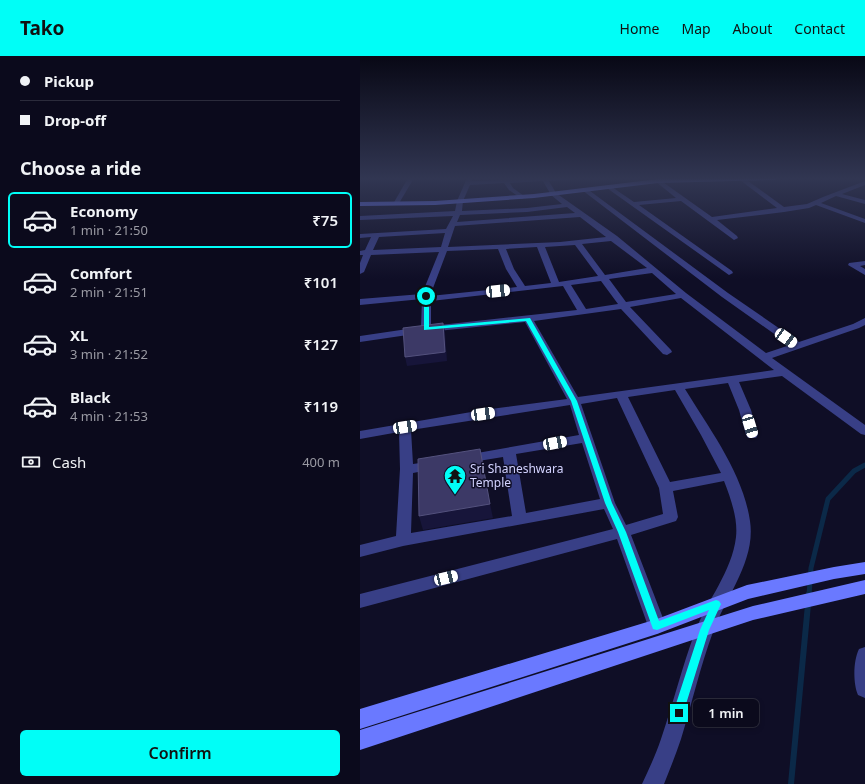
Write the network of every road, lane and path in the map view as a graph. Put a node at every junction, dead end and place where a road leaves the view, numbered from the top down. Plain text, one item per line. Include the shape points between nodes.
1 (482, 212) edge
2 (578, 212) edge
3 (615, 212) edge
4 (645, 212) edge
5 (701, 212) edge
6 (768, 212) edge
7 (841, 212) edge
8 (458, 213) junction
9 (582, 215) junction
10 (360, 218) edge
11 (711, 219) junction
12 (865, 222) edge
13 (451, 228) junction
14 (376, 235) junction
15 (360, 236) edge
16 (614, 238) junction
17 (734, 238) dead end
18 (577, 242) junction
19 (540, 245) junction
20 (501, 246) junction
21 (444, 249) junction
22 (364, 253) edge
23 (865, 263) edge
24 (653, 270) junction
25 (360, 272) edge
26 (729, 273) dead end
27 (865, 273) edge
28 (602, 278) junction
29 (566, 284) junction
30 (556, 285) junction
31 (523, 288) junction
32 (683, 295) junction
33 (426, 298) junction
34 (360, 302) edge
35 (624, 306) junction
36 (584, 312) junction
37 (528, 319) junction
38 (865, 321) edge
39 (426, 329) junction
40 (360, 339) edge
41 (798, 346) junction
42 (667, 352) dead end
43 (765, 357) junction
44 (784, 372) junction
45 (732, 379) junction
46 (678, 386) junction
47 (621, 394) junction
48 (574, 401) junction
49 (405, 427) junction
50 (865, 431) edge
51 (360, 435) edge
52 (752, 435) dead end
53 (586, 438) junction
54 (509, 452) junction
55 (407, 469) junction
56 (728, 476) junction
57 (666, 488) junction
58 (608, 503) junction
59 (520, 520) junction
60 (622, 532) junction
61 (403, 540) junction
62 (360, 551) edge
63 (865, 568) edge
64 (865, 587) edge
65 (360, 601) edge
66 (716, 604) junction
67 (657, 626) junction
68 (704, 630) junction
69 (865, 655) edge
70 (865, 689) edge
71 (360, 719) edge
72 (360, 740) edge
73 (653, 784) edge

1 - 8 street
2 - 9 street
3 - 41 street
4 - 26 street
5 - 11 street
6 - 11 street
7 - 12 street
8 - 10 street
8 - 13 street
9 - 13 street
9 - 16 street
11 - 17 street
13 - 14 street
13 - 21 street
14 - 15 street
14 - 22 street
16 - 18 street
16 - 24 street
18 - 19 street
18 - 28 street
19 - 20 street
19 - 30 street
20 - 21 street
20 - 31 street via 510,269
21 - 22 street
21 - 33 street
22 - 25 street
23 - 27 street via 852,265
24 - 28 street
24 - 32 street
28 - 29 street
28 - 35 street
29 - 30 street
29 - 36 street
30 - 31 street
31 - 33 street
32 - 35 street
32 - 43 street
33 - 34 street
33 - 39 street
35 - 36 street
35 - 42 street
36 - 37 street
37 - 39 street
37 - 48 street
38 - 41 street
39 - 40 street
41 - 43 street
43 - 44 street
44 - 45 street
44 - 50 street
45 - 46 street
45 - 52 street
46 - 47 street
46 - 56 street
47 - 48 street
47 - 57 street
48 - 49 street
48 - 53 street
49 - 51 street
49 - 55 street
53 - 54 street
53 - 58 street
54 - 55 street
54 - 59 street
55 - 61 street
56 - 57 street
56 - 66 street via 740,506 744,537 740,557
57 - 60 street via 671,517
58 - 59 street
58 - 60 street
59 - 61 street
60 - 65 street
60 - 67 street
61 - 62 street
63 - 66 street via 747,592
64 - 68 street via 753,613
66 - 67 street
66 - 68 street
67 - 71 street
68 - 72 street
68 - 73 street via 670,741
69 - 70 street

